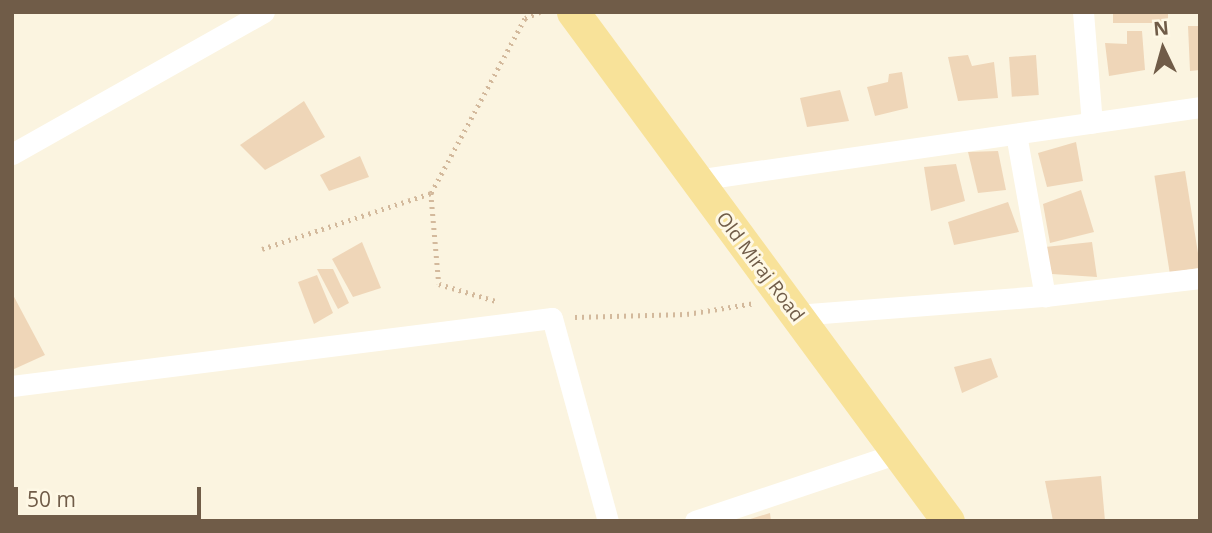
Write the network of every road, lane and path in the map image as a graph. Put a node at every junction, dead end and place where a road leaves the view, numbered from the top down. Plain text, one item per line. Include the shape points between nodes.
1 (264, 12) edge
2 (540, 12) edge
3 (573, 12) edge
4 (1083, 12) edge
5 (1200, 107) edge
6 (1092, 123) junction
7 (1016, 134) junction
8 (12, 154) edge
9 (696, 180) junction
10 (431, 194) junction
11 (262, 249) dead end
12 (1200, 278) edge
13 (1045, 296) junction
14 (502, 303) dead end
15 (789, 307) junction
16 (552, 318) junction
17 (12, 386) edge
18 (898, 453) junction
19 (608, 521) edge
20 (695, 521) edge
21 (948, 521) edge

1 - 8 street
2 - 10 path via 525,18
3 - 9 main road, Old Miraj Road
4 - 6 street
5 - 6 street
6 - 7 street
7 - 9 street
7 - 13 street
9 - 15 main road, Old Miraj Road
10 - 11 path
10 - 14 path via 439,284
12 - 13 street
13 - 15 street
15 - 16 path
15 - 18 main road, Old Miraj Road
16 - 17 street
16 - 19 street
18 - 20 street
18 - 21 main road, Old Miraj Road

